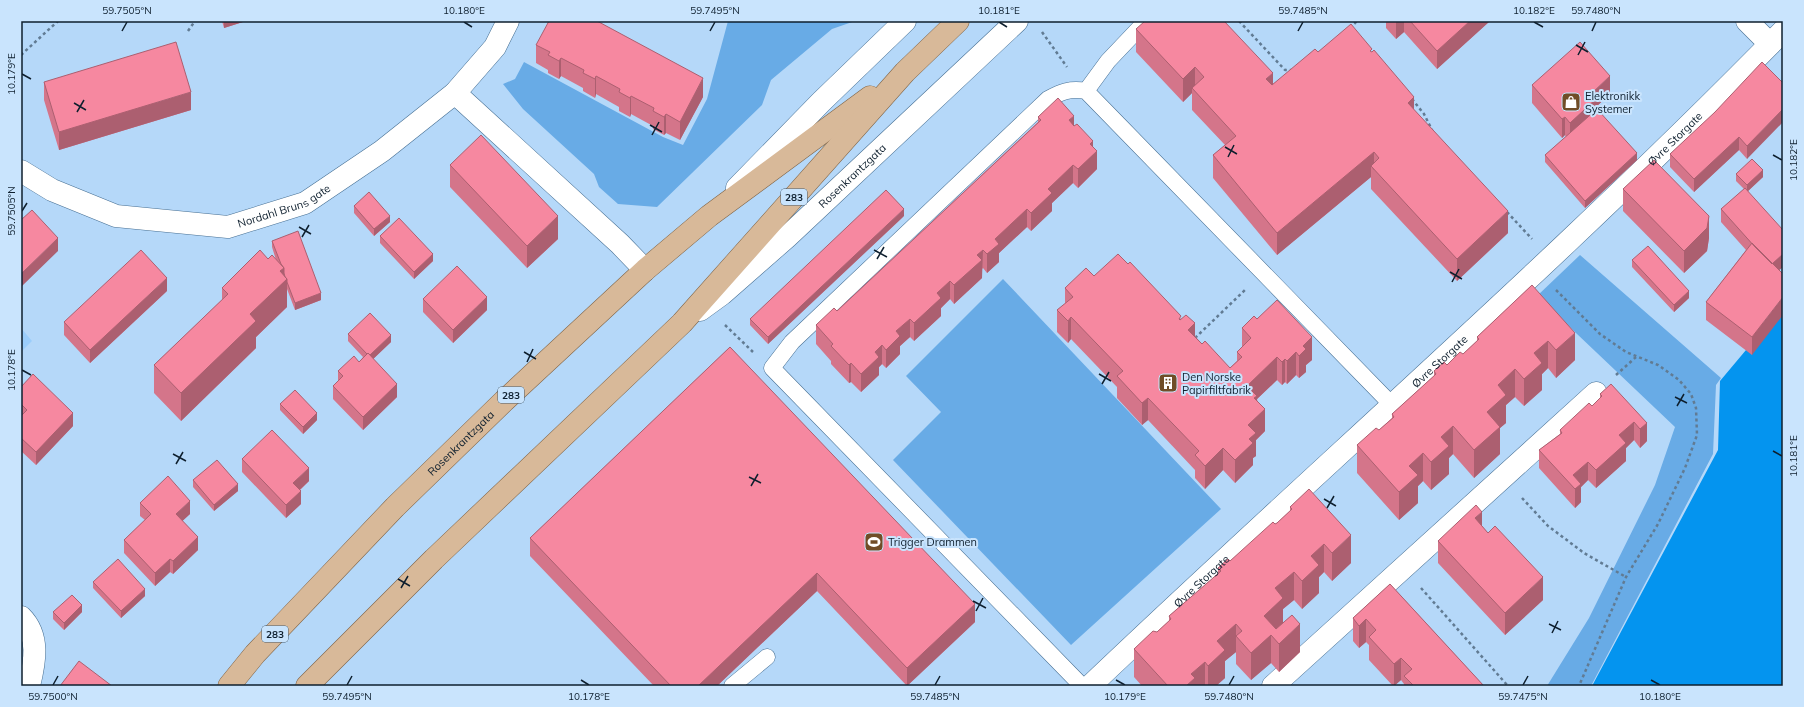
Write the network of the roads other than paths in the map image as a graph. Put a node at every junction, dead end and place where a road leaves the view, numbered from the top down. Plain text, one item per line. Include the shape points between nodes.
1 (508, 21) edge
2 (905, 21) edge
3 (958, 21) edge
4 (1017, 21) edge
5 (1146, 21) edge
6 (1747, 21) edge
7 (1776, 38) edge
8 (905, 72) junction
9 (1086, 91) junction
10 (455, 93) junction
11 (21, 171) edge
12 (709, 216) junction
13 (646, 270) junction
14 (682, 323) junction
15 (1596, 393) dead end
16 (1392, 405) junction
17 (21, 617) edge
18 (767, 657) dead end
19 (29, 686) edge
20 (229, 686) edge
21 (307, 686) edge
22 (732, 686) edge
23 (1082, 686) edge
24 (1090, 686) edge
25 (1273, 686) edge

1 - 10 street, Nordahl Bruns gate via 495,47
2 - 12 street, Rosenkrantzgata
3 - 8 main road, Rosenkrantzgata / 283
4 - 14 street, Rosenkrantzgata via 787,237 722,294
5 - 9 lane via 1108,60
6 - 7 street
7 - 16 street, Øvre Storgate via 1664,151
8 - 12 main road, Rosenkrantzgata / 283
8 - 14 main road, Rosenkrantzgata / 283
9 - 16 lane
9 - 23 lane via 1068,90 1048,99 792,342 772,368
10 - 11 street, Nordahl Bruns gate via 382,151 305,203 228,227 116,216 52,190
10 - 13 street
12 - 13 main road, Rosenkrantzgata / 283
13 - 20 main road, Rosenkrantzgata / 283 via 504,401 396,507 256,654
14 - 21 main road, Rosenkrantzgata / 283 via 434,559
15 - 25 street
16 - 24 street, Øvre Storgate
17 - 19 street via 33,635 35,650
18 - 22 lane

